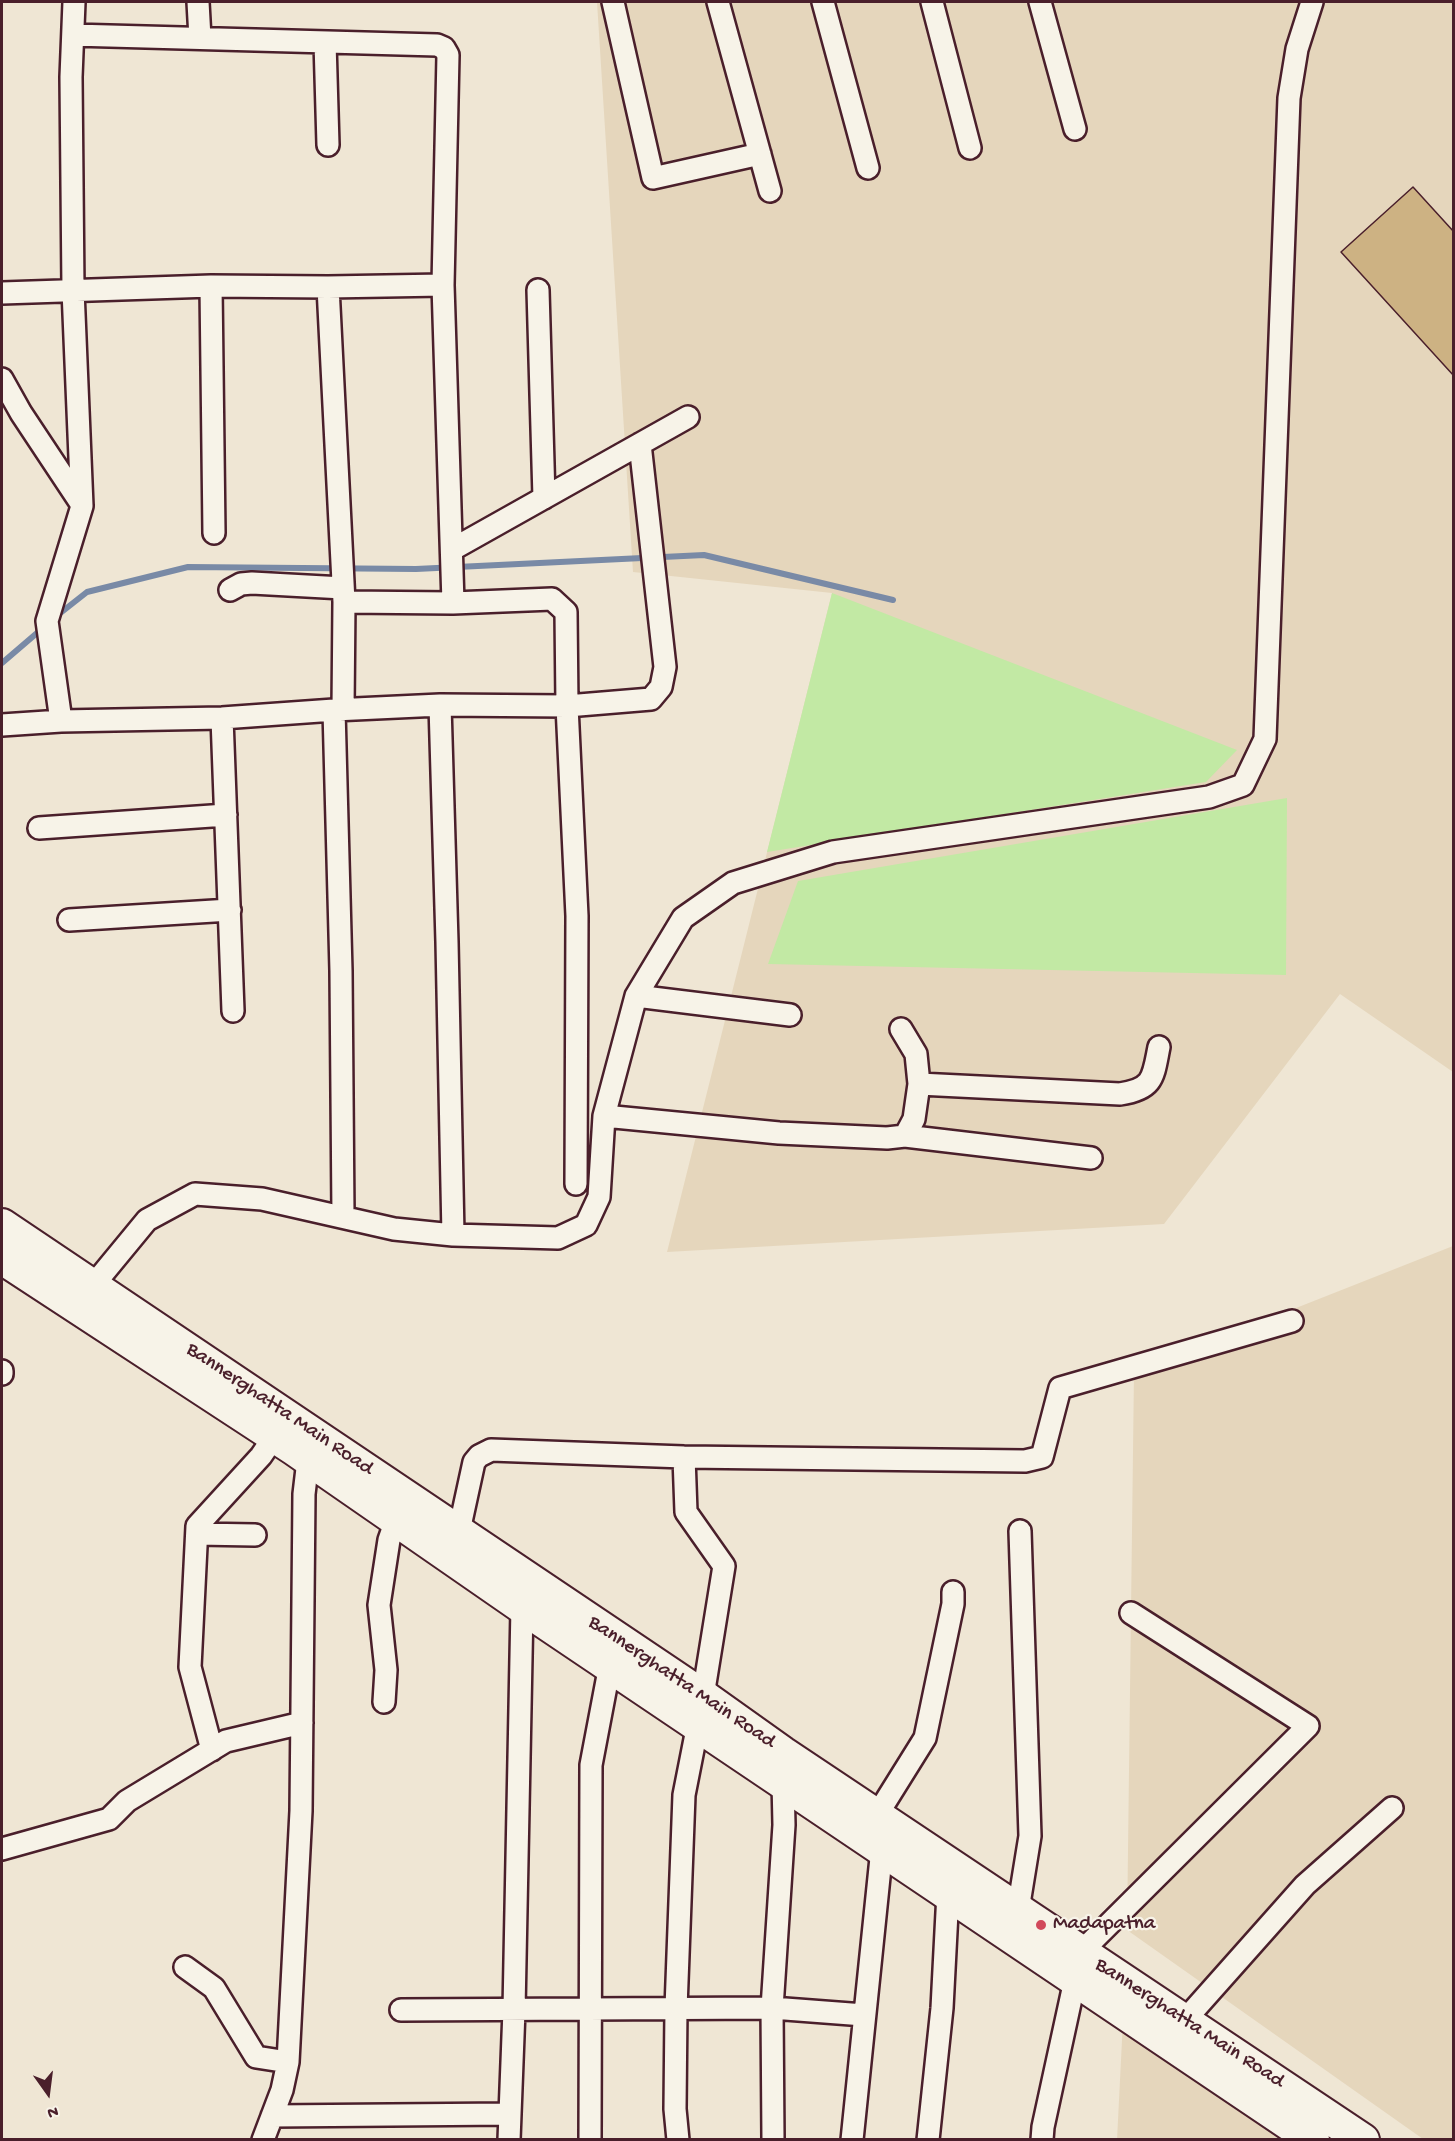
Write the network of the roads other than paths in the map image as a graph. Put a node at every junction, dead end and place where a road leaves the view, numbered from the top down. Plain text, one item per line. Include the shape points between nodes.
1 (74, 2) edge
2 (198, 2) edge
3 (614, 2) edge
4 (718, 2) edge
5 (823, 2) edge
6 (932, 2) edge
7 (1040, 2) edge
8 (1312, 2) edge
9 (73, 35) junction
10 (200, 38) junction
11 (325, 42) junction
12 (1076, 129) dead end
13 (328, 145) dead end
14 (970, 148) dead end
15 (760, 154) junction
16 (868, 168) dead end
17 (770, 191) dead end
18 (443, 285) junction
19 (212, 286) junction
20 (328, 287) junction
21 (73, 290) junction
22 (538, 290) dead end
23 (2, 292) edge
24 (2, 379) edge
25 (688, 417) dead end
26 (640, 444) junction
27 (544, 498) junction
28 (82, 506) junction
29 (214, 533) dead end
30 (453, 549) junction
31 (230, 590) dead end
32 (343, 595) junction
33 (453, 603) junction
34 (440, 705) junction
35 (567, 706) junction
36 (338, 709) junction
37 (222, 718) junction
38 (61, 721) junction
39 (2, 725) edge
40 (226, 815) junction
41 (39, 828) dead end
42 (230, 910) junction
43 (69, 920) dead end
44 (636, 996) junction
45 (233, 1011) dead end
46 (789, 1015) dead end
47 (901, 1029) dead end
48 (1159, 1047) dead end
49 (919, 1084) junction
50 (604, 1116) junction
51 (905, 1136) junction
52 (1091, 1158) dead end
53 (576, 1184) dead end
54 (343, 1216) junction
55 (2, 1225) edge
56 (453, 1235) junction
57 (2, 1258) edge
58 (84, 1296) junction
59 (1292, 1321) dead end
60 (274, 1437) junction
61 (316, 1450) junction
62 (684, 1457) junction
63 (396, 1520) junction
64 (459, 1531) junction
65 (1020, 1531) dead end
66 (197, 1534) junction
67 (255, 1535) dead end
68 (953, 1592) dead end
69 (522, 1607) junction
70 (1131, 1613) dead end
71 (610, 1665) junction
72 (384, 1702) dead end
73 (700, 1710) junction
74 (302, 1724) junction
75 (212, 1750) junction
76 (783, 1781) junction
77 (1392, 1808) dead end
78 (877, 1815) junction
79 (882, 1848) junction
80 (2, 1849) edge
81 (948, 1893) junction
82 (1017, 1910) junction
83 (1078, 1966) junction
84 (185, 1967) dead end
85 (676, 2008) junction
86 (772, 2008) junction
87 (591, 2009) junction
88 (401, 2010) dead end
89 (514, 2010) junction
90 (864, 2015) junction
91 (1185, 2020) junction
92 (288, 2062) junction
93 (509, 2114) junction
94 (272, 2116) junction
95 (263, 2139) edge
96 (508, 2139) edge
97 (590, 2139) edge
98 (678, 2139) edge
99 (773, 2139) edge
100 (852, 2139) edge
101 (928, 2139) edge
102 (1042, 2139) edge
103 (1313, 2139) edge
104 (1362, 2139) edge

1 - 9 street
2 - 10 street
3 - 15 street via 652,178
4 - 15 street
5 - 16 street
6 - 14 street
7 - 12 street
8 - 44 street via 1297,49 1289,98 1265,740 1243,785 1209,797 833,852 733,883 683,918
9 - 10 street
9 - 21 street
10 - 11 street
11 - 13 street
11 - 18 street via 436,45 448,55
15 - 17 street
18 - 20 street
18 - 30 street
19 - 20 street
19 - 21 street
19 - 29 street
20 - 32 street
21 - 23 street
21 - 28 street
22 - 27 street
24 - 28 street
25 - 26 street
26 - 27 street
26 - 35 street via 665,667 661,687 651,699
27 - 30 street
28 - 38 street via 47,621
30 - 33 street
31 - 32 street via 252,583
32 - 33 street
32 - 36 street
33 - 35 street via 552,599 566,612
34 - 35 street
34 - 36 street
34 - 56 street
35 - 53 street via 577,916
36 - 37 street
36 - 54 street
37 - 38 street
37 - 40 street
38 - 39 street
40 - 41 street
40 - 42 street
42 - 43 street
42 - 45 street
44 - 46 street
44 - 50 street
47 - 49 street via 916,1054
48 - 49 street via 1153,1076 1145,1086 1120,1094
49 - 51 street via 914,1119
50 - 51 street via 779,1133
50 - 56 street via 599,1197 586,1225 558,1238
51 - 52 street
54 - 56 street via 394,1229
54 - 58 street via 262,1199 195,1194 147,1221
55 - 58 main road, Bannerghatta Main Road
57 - 58 main road
58 - 60 main road
58 - 61 main road, Bannerghatta Main Road
59 - 62 street via 1060,1388 1042,1457 1025,1461
60 - 61 main road
60 - 66 street via 197,1526
61 - 63 main road
61 - 64 main road, Bannerghatta Main Road
61 - 74 street via 304,1494
62 - 64 street via 491,1450 474,1462
62 - 73 street via 686,1512 724,1566
63 - 69 main road
63 - 72 street via 379,1605 386,1670
64 - 73 main road, Bannerghatta Main Road via 614,1638
65 - 82 street via 1030,1836
66 - 67 street
66 - 75 street via 190,1667
68 - 78 street via 925,1738
69 - 71 main road
69 - 89 street
70 - 83 street via 1308,1726
71 - 73 main road
71 - 87 street via 591,1766
73 - 76 main road
73 - 78 main road, Bannerghatta Main Road via 783,1753
73 - 85 street via 684,1795
74 - 75 street via 226,1741
74 - 92 street
75 - 80 street via 127,1801 109,1819
76 - 79 main road
76 - 86 street via 784,1826
77 - 91 street via 1305,1885
78 - 82 main road, Bannerghatta Main Road
79 - 81 main road
79 - 90 street
81 - 83 main road
81 - 101 street via 942,2008
82 - 83 main road, Bannerghatta Main Road
83 - 91 main road, Bannerghatta Main Road
83 - 102 street
83 - 103 main road
84 - 92 street via 214,1988 256,2057
85 - 86 street
85 - 87 street
85 - 98 street
86 - 90 street
86 - 99 street
87 - 89 street
87 - 97 street
88 - 89 street
89 - 93 street
90 - 100 street
91 - 104 main road, Bannerghatta Main Road
92 - 94 street
93 - 94 street
93 - 96 street
94 - 95 street

